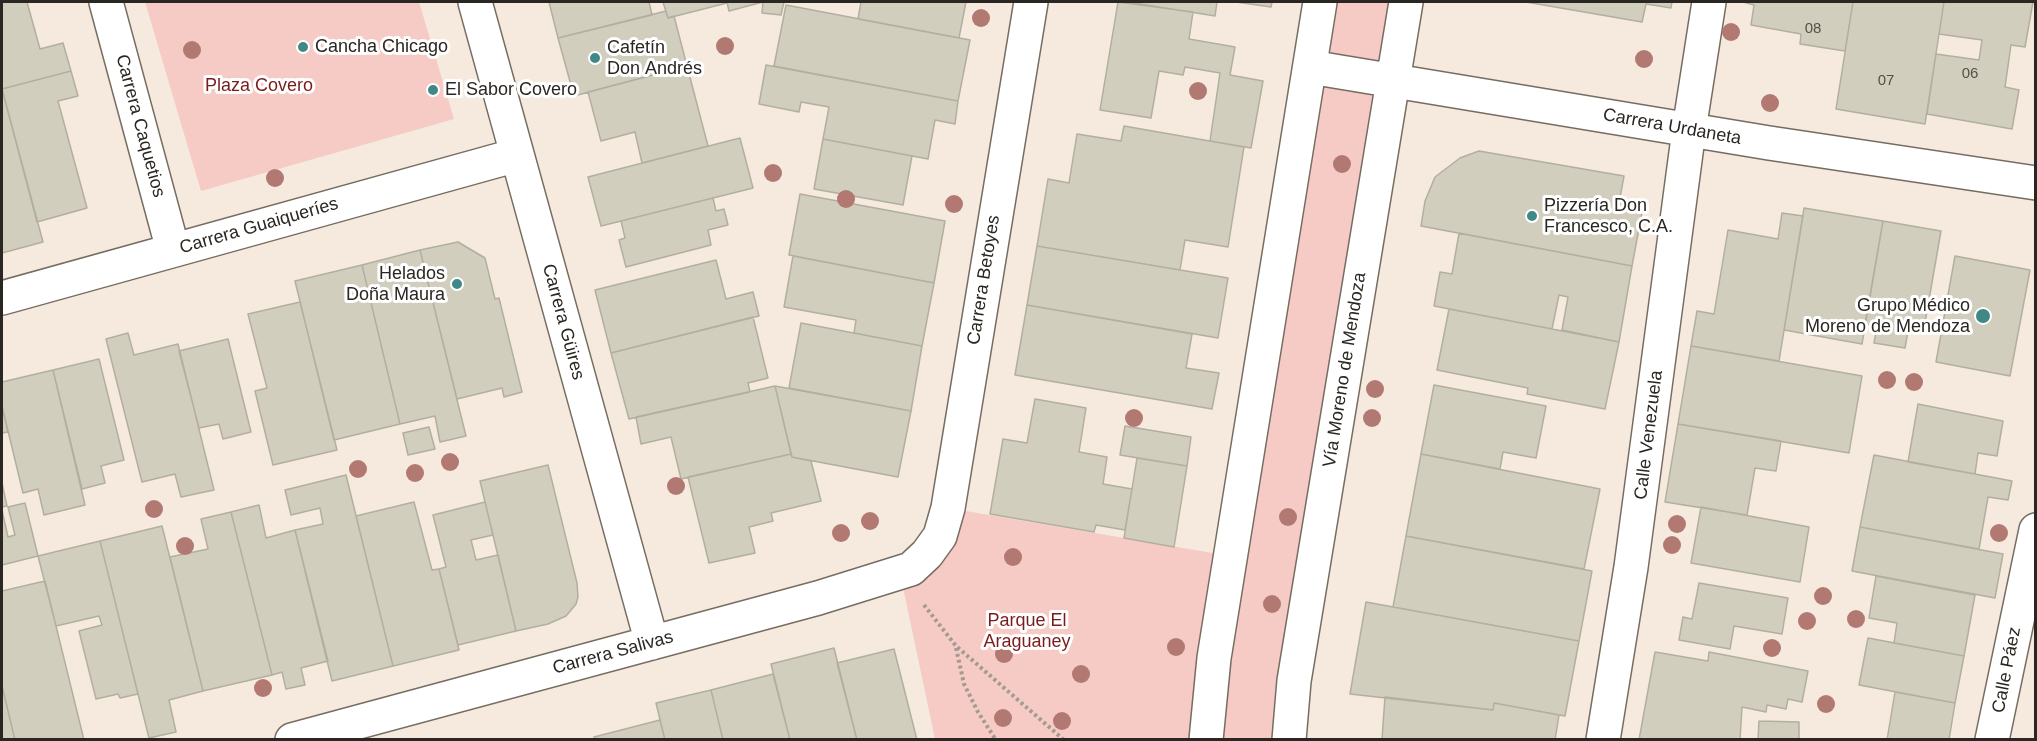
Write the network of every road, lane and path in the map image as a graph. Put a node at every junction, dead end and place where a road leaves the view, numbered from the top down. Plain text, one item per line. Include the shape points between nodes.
1 (106, 2) edge
2 (475, 2) edge
3 (1031, 2) edge
4 (1320, 2) edge
5 (1406, 2) edge
6 (1709, 2) edge
7 (1310, 67) junction
8 (1393, 80) junction
9 (1689, 130) junction
10 (517, 155) junction
11 (2036, 183) edge
12 (173, 250) junction
13 (2, 298) edge
14 (2036, 531) edge
15 (927, 554) joint
16 (900, 573) junction
17 (652, 643) junction
18 (956, 646) junction
19 (292, 740) edge
20 (996, 740) edge
21 (1064, 740) edge
22 (1206, 740) edge
23 (1288, 740) edge
24 (1603, 740) edge
25 (1992, 740) edge

1 - 12 street, Carrera Caquetios
2 - 10 street, Carrera Güires
3 - 15 street, Carrera Betoyes via 948,508 940,536
4 - 7 street
5 - 8 street, Vía Moreno de Mendoza
6 - 9 street, Calle Venezuela
7 - 8 street, Carrera Urdaneta
7 - 22 street via 1214,658
8 - 9 street, Carrera Urdaneta
8 - 23 street, Vía Moreno de Mendoza via 1294,681
9 - 11 street, Carrera Urdaneta
9 - 24 street, Calle Venezuela via 1631,567
10 - 12 street, Carrera Guaiqueríes
10 - 17 street, Carrera Güires
12 - 13 street, Carrera Guaiqueríes
14 - 25 street, Calle Páez
15 - 16 street, Carrera Salivas
16 - 17 street, Carrera Salivas
16 - 18 path
17 - 19 street, Carrera Salivas
18 - 20 path via 964,684
18 - 21 path

